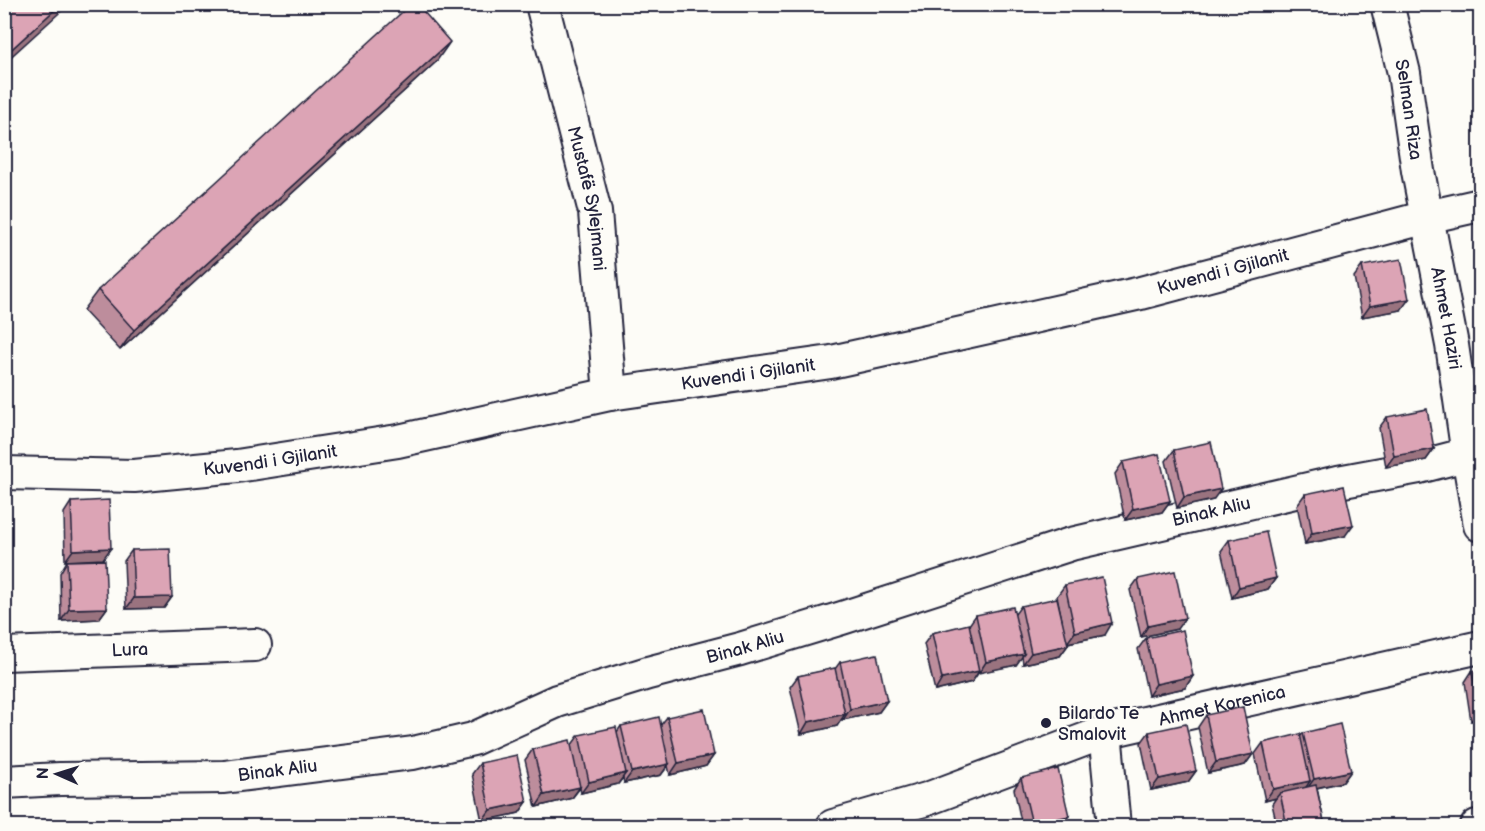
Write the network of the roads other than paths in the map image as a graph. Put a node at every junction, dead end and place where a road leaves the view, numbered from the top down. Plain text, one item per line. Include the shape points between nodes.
1 (542, 4) edge
2 (1387, 4) edge
3 (1480, 205) edge
4 (1426, 217) junction
5 (610, 394) junction
6 (1474, 453) edge
7 (4, 473) edge
8 (1480, 525) edge
9 (255, 645) dead end
10 (1480, 647) edge
11 (4, 654) edge
12 (1105, 732) junction
13 (4, 782) edge
14 (833, 826) edge
15 (1114, 826) edge

1 - 5 street, Mustafë Sylejmani via 595,212
2 - 4 street, Selman Riza via 1404,73
3 - 4 street, Kuvendi i Gjilanit
4 - 5 street, Kuvendi i Gjilanit via 1141,293 926,342 831,362
4 - 6 street, Ahmet Haziri
5 - 7 street, Kuvendi i Gjilanit via 398,441 237,466 134,476
6 - 8 street, Ahmet Haziri
6 - 13 street, Binak Aliu via 1071,544 842,618 557,701 473,739 413,753 224,777
9 - 11 street, Lura
10 - 12 street, Ahmet Korenica
12 - 14 street, Ahmet Korenica via 927,799
12 - 15 street

